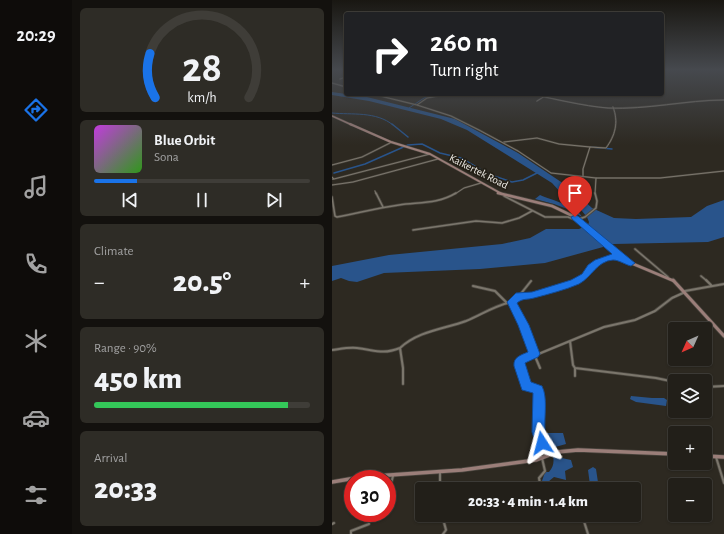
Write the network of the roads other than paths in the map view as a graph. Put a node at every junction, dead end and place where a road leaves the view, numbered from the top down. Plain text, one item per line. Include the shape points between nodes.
1 (380, 96) edge
2 (442, 96) edge
3 (544, 96) joint
4 (724, 100) edge
5 (537, 101) dead end
6 (416, 105) junction
7 (613, 107) junction
8 (332, 116) edge
9 (392, 142) junction
10 (502, 143) junction
11 (590, 148) junction
12 (430, 154) junction
13 (438, 159) junction
14 (332, 165) edge
15 (724, 171) edge
16 (332, 177) edge
17 (583, 177) junction
18 (596, 178) junction
19 (333, 179) edge
20 (481, 183) junction
21 (332, 185) edge
22 (375, 191) dead end
23 (499, 193) junction
24 (332, 198) edge
25 (383, 207) junction
26 (533, 211) junction
27 (335, 215) junction
28 (332, 216) edge
29 (413, 230) dead end
30 (635, 249) dead end
31 (631, 263) junction
32 (701, 276) dead end
33 (668, 277) junction
34 (531, 281) dead end
35 (724, 284) edge
36 (711, 285) junction
37 (473, 286) dead end
38 (684, 292) junction
39 (519, 296) junction
40 (507, 302) junction
41 (512, 302) junction
42 (724, 336) edge
43 (570, 340) junction
44 (400, 348) junction
45 (332, 350) edge
46 (534, 354) junction
47 (540, 368) dead end
48 (575, 368) junction
49 (575, 376) dead end
50 (668, 381) edge
51 (403, 384) dead end
52 (724, 386) edge
53 (712, 387) edge
54 (668, 454) edge
55 (547, 455) junction
56 (542, 457) junction
57 (712, 457) edge
58 (716, 457) junction
59 (724, 457) edge
60 (440, 472) junction
61 (396, 474) edge
62 (344, 480) edge
63 (332, 482) edge
64 (440, 482) edge
65 (540, 482) edge
66 (724, 484) edge
67 (369, 522) edge
68 (444, 522) edge
69 (584, 522) edge
70 (351, 534) edge
71 (443, 534) edge
72 (588, 534) edge

1 - 6 street
2 - 6 street via 420,100
3 - 5 street
3 - 7 street via 594,106
4 - 7 street via 703,100 663,106
6 - 10 street via 454,118
7 - 11 street via 616,125 613,139 606,148
8 - 9 main road, Kaikertek Road
9 - 12 main road, Kaikertek Road
9 - 14 street via 362,157
10 - 11 street via 537,138
10 - 17 street via 551,173
11 - 17 street via 581,170
12 - 13 main road, Kaikertek Road
12 - 19 street
13 - 20 main road, Kaikertek Road
13 - 21 street via 353,182
15 - 18 street via 654,179
16 - 19 street
17 - 18 street
18 - 26 street via 596,208 585,217 574,220 568,217 546,217
20 - 23 main road, Kaikertek Road
20 - 25 street via 428,203
22 - 25 street
23 - 26 street
23 - 31 main road, Kaikertek Road, bridge via 552,206 575,217
24 - 27 street
25 - 27 street via 340,217
26 - 29 street via 502,223 476,221
27 - 28 street
30 - 33 street
31 - 33 main road, Kaikertek Road
31 - 39 street via 615,257 598,262 585,276 574,282 532,295
32 - 36 street
33 - 38 main road, Kaikertek Road
34 - 39 street
35 - 36 street
36 - 38 street
37 - 40 street via 495,291
38 - 42 main road, Kaikertek Road
38 - 43 street via 635,320 604,327
39 - 41 street
40 - 41 street
40 - 44 street via 462,323 422,335
41 - 46 street via 524,325
43 - 46 street
43 - 48 street
44 - 45 street via 380,353 352,348
44 - 51 street
46 - 47 street
46 - 55 street via 519,362 526,387 538,389 539,432
48 - 49 street
48 - 50 street
52 - 53 street
54 - 55 main road via 578,450
55 - 56 main road
56 - 60 main road
56 - 65 street via 545,472 539,478
57 - 58 main road
58 - 59 main road
58 - 66 street
60 - 61 main road
60 - 64 street
62 - 63 main road
67 - 70 street via 351,531
68 - 71 street via 446,530
69 - 72 street

